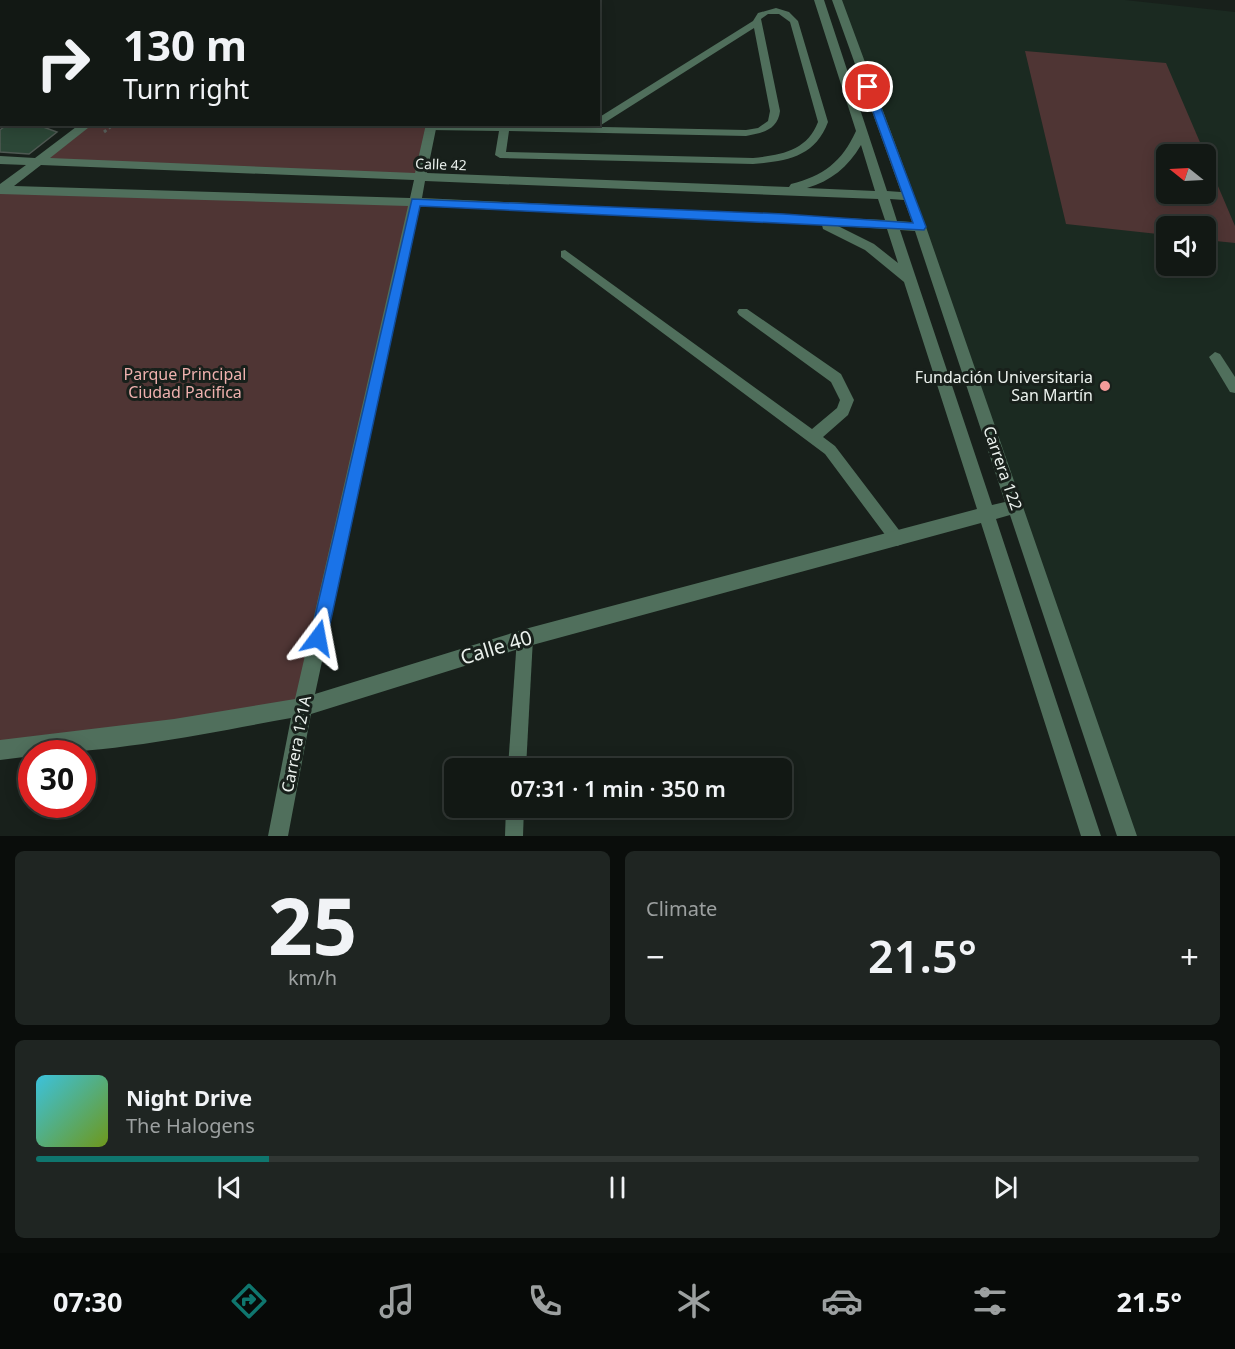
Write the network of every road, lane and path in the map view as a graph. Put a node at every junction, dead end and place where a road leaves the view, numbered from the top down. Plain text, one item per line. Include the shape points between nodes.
1 (819, 0) edge
2 (837, 0) edge
3 (774, 6) edge
4 (757, 22) junction
5 (600, 123) edge
6 (85, 126) edge
7 (432, 126) edge
8 (595, 126) edge
9 (504, 129) junction
10 (587, 131) junction
11 (862, 131) junction
12 (0, 160) edge
13 (39, 162) junction
14 (421, 178) junction
15 (0, 190) edge
16 (772, 191) junction
17 (881, 194) junction
18 (909, 196) junction
19 (416, 202) junction
20 (784, 218) junction
21 (891, 225) junction
22 (920, 227) junction
23 (565, 254) dead end
24 (911, 285) junction
25 (743, 312) dead end
26 (1215, 357) dead end
27 (1235, 388) edge
28 (813, 437) junction
29 (1016, 506) junction
30 (986, 515) junction
31 (897, 539) junction
32 (525, 638) junction
33 (303, 707) junction
34 (0, 750) edge
35 (518, 758) edge
36 (515, 818) edge
37 (278, 836) edge
38 (514, 836) edge
39 (1090, 836) edge
40 (1127, 836) edge

1 - 11 street, Carrera 122
2 - 18 street, Carrera 122
3 - 4 lane via 759,15
3 - 9 lane via 794,21 821,111 820,132 802,150 753,161 500,155
4 - 5 lane
4 - 10 lane via 775,111 769,126 746,133
6 - 13 street
7 - 9 lane
7 - 14 street, Carrera 121A
8 - 10 lane
9 - 10 lane
11 - 16 street via 856,148 826,177
11 - 17 street, Carrera 122
12 - 13 street, Calle 42
13 - 14 street, Calle 42
13 - 15 street
14 - 16 street, Calle 42
14 - 19 street, Carrera 121A
15 - 19 street
16 - 17 street, Calle 42
17 - 18 street, Calle 42
17 - 21 street, Carrera 122
18 - 22 street, Carrera 122
19 - 20 street
19 - 33 street, Carrera 121A
20 - 21 street
20 - 24 street via 822,224 858,238 888,258
21 - 22 street
21 - 24 street, Carrera 122
22 - 29 street, Carrera 122
23 - 28 lane
24 - 30 street, Carrera 122
25 - 28 lane via 836,378 847,400 843,411
26 - 27 lane
28 - 31 lane via 830,450
29 - 30 street, Calle 40
29 - 40 street, Carrera 122
30 - 31 street, Calle 40
30 - 39 street, Carrera 122
31 - 32 street, Calle 40
32 - 33 street, Calle 40
32 - 35 lane
33 - 34 street, Calle 40 via 174,729
33 - 37 street, Carrera 121A
36 - 38 lane

